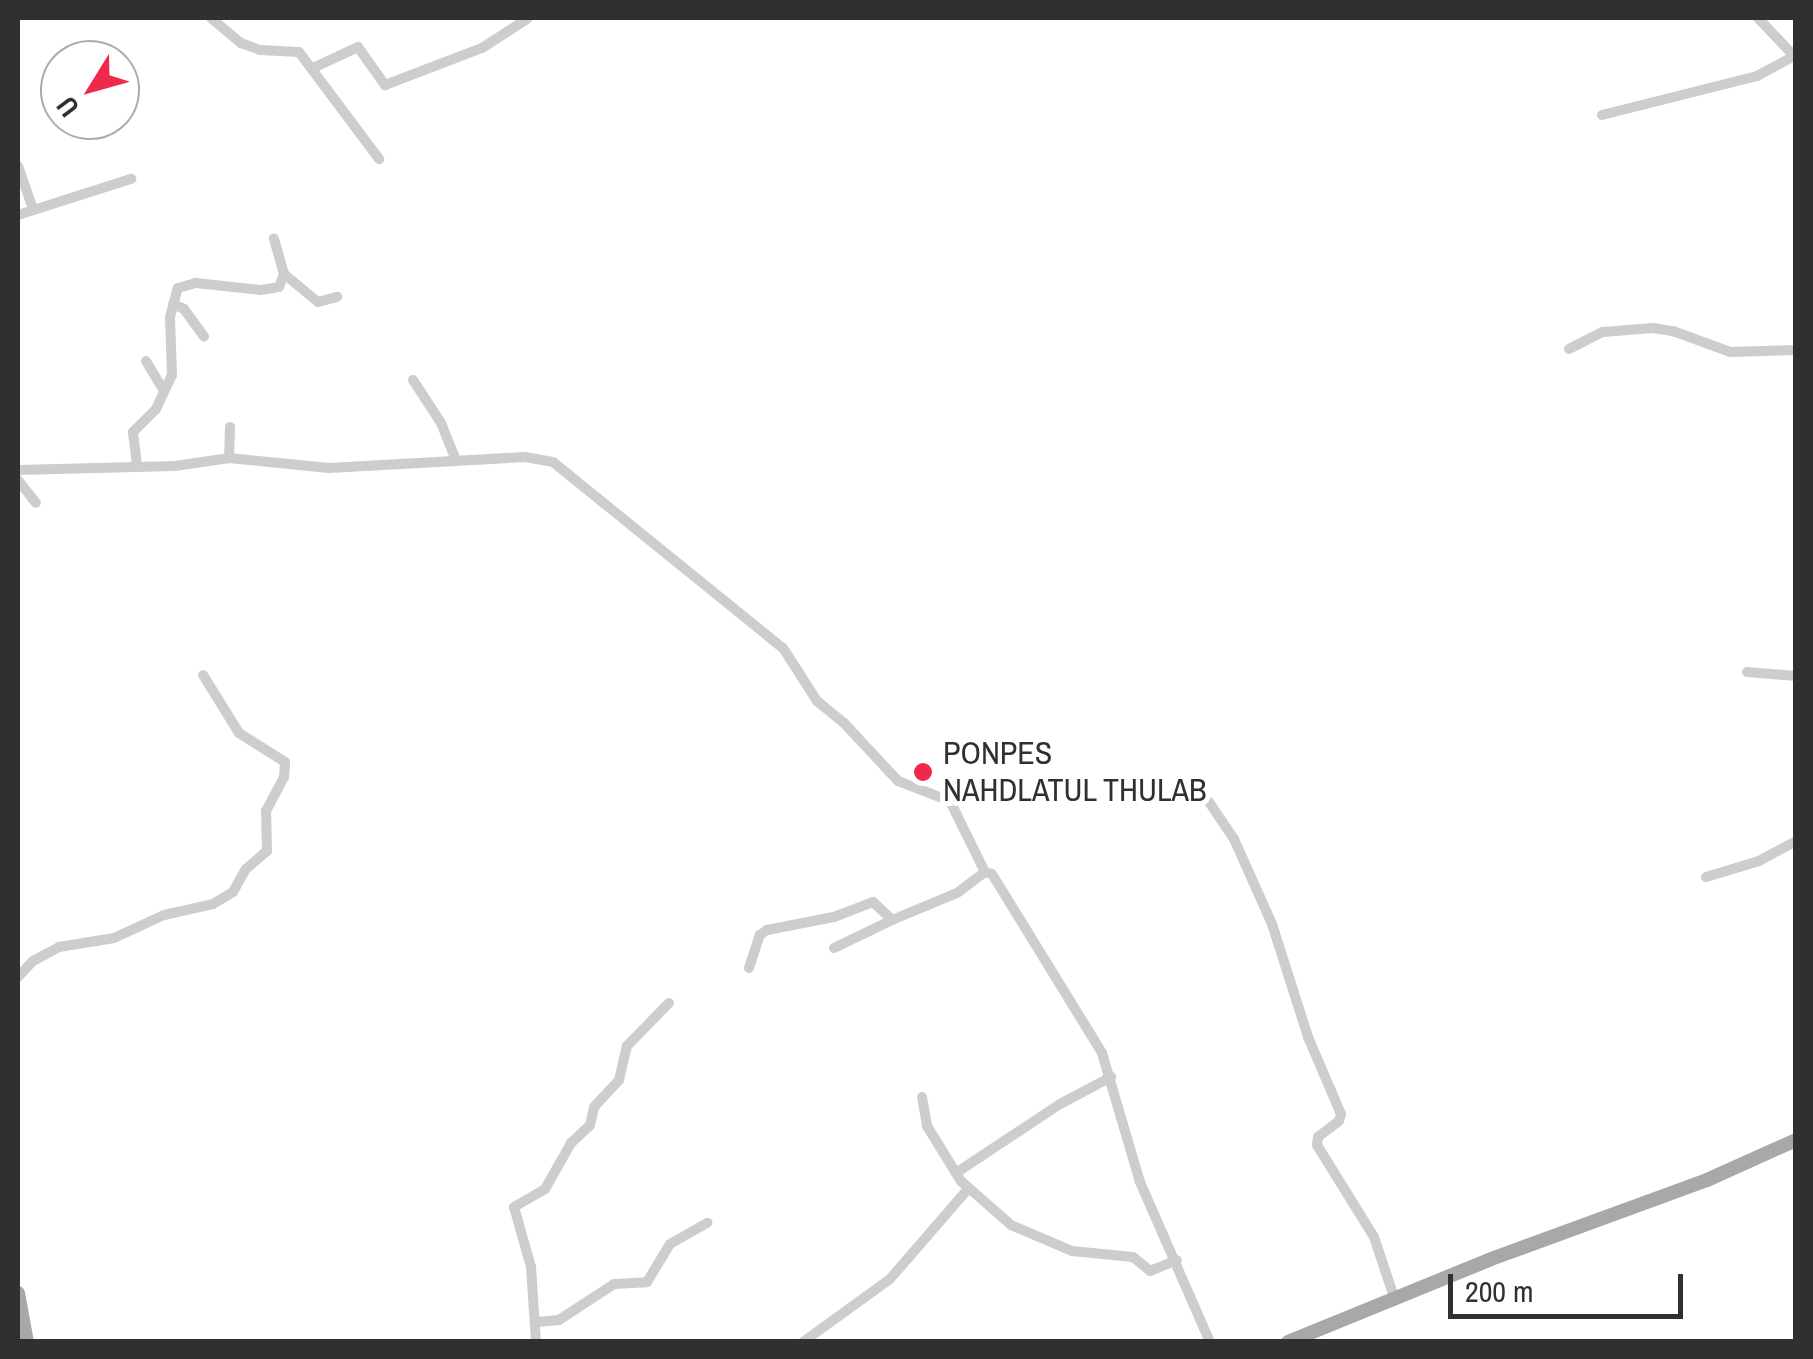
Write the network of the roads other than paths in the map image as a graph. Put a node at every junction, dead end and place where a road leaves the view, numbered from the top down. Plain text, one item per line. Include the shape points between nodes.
1 (211, 18) edge
2 (1758, 18) edge
3 (527, 20) edge
4 (1794, 53) edge
5 (313, 68) junction
6 (1602, 116) dead end
7 (379, 159) dead end
8 (18, 166) edge
9 (131, 179) dead end
10 (34, 209) junction
11 (18, 215) edge
12 (274, 238) dead end
13 (284, 274) junction
14 (338, 298) dead end
15 (173, 304) junction
16 (204, 337) dead end
17 (1569, 349) dead end
18 (1796, 350) edge
19 (146, 361) dead end
20 (412, 380) dead end
21 (164, 391) junction
22 (230, 427) dead end
23 (230, 458) junction
24 (456, 460) junction
25 (137, 465) junction
26 (18, 470) edge
27 (18, 480) edge
28 (36, 503) dead end
29 (1747, 672) dead end
30 (203, 675) dead end
31 (1796, 676) edge
32 (1209, 802) dead end
33 (1796, 841) edge
34 (985, 872) junction
35 (1706, 877) dead end
36 (892, 920) junction
37 (834, 948) dead end
38 (749, 968) dead end
39 (18, 977) edge
40 (668, 1003) dead end
41 (1111, 1077) junction
42 (922, 1097) dead end
43 (1796, 1140) edge
44 (956, 1173) junction
45 (968, 1190) junction
46 (706, 1223) dead end
47 (1177, 1260) junction
48 (18, 1293) edge
49 (1396, 1300) junction
50 (537, 1322) junction
51 (27, 1342) edge
52 (536, 1342) edge
53 (803, 1342) edge
54 (1210, 1342) edge
55 (1288, 1342) edge

1 - 5 street via 241,43 300,52
2 - 4 street
3 - 5 street via 482,48 384,86 358,48
4 - 6 street via 1757,76
5 - 7 street
8 - 10 street
9 - 10 street
10 - 11 street
12 - 13 street
13 - 14 street via 318,302
13 - 15 street via 279,287 262,290 184,283
15 - 16 street
15 - 21 street via 172,368
17 - 18 street via 1603,332 1653,328 1730,352
19 - 21 street
20 - 24 street
21 - 25 street via 133,432
22 - 23 street
23 - 24 street via 329,468
23 - 25 street
24 - 34 street via 536,457 569,472 783,648 817,702 898,781 950,801
25 - 26 street
27 - 28 street
29 - 31 street
30 - 39 street via 239,733 285,762 266,812 266,851 232,892 212,904 164,914 114,938 50,950
32 - 49 street via 1234,839 1272,924 1341,1114 1317,1145 1374,1237
33 - 35 street
34 - 36 street via 958,893
34 - 41 street via 1025,922
36 - 37 street
36 - 38 street via 874,902 768,930
40 - 50 street via 628,1046 619,1080 594,1107 590,1125 571,1142 545,1189 514,1206
41 - 44 street
41 - 47 street via 1140,1182
42 - 44 street via 927,1126
43 - 49 main road
44 - 45 street
45 - 47 street via 1011,1225 1072,1251 1133,1257 1150,1271
45 - 53 street via 890,1279
46 - 50 street via 670,1244 647,1282 614,1284 559,1320
47 - 54 street
48 - 51 main road
49 - 55 main road
50 - 52 street

